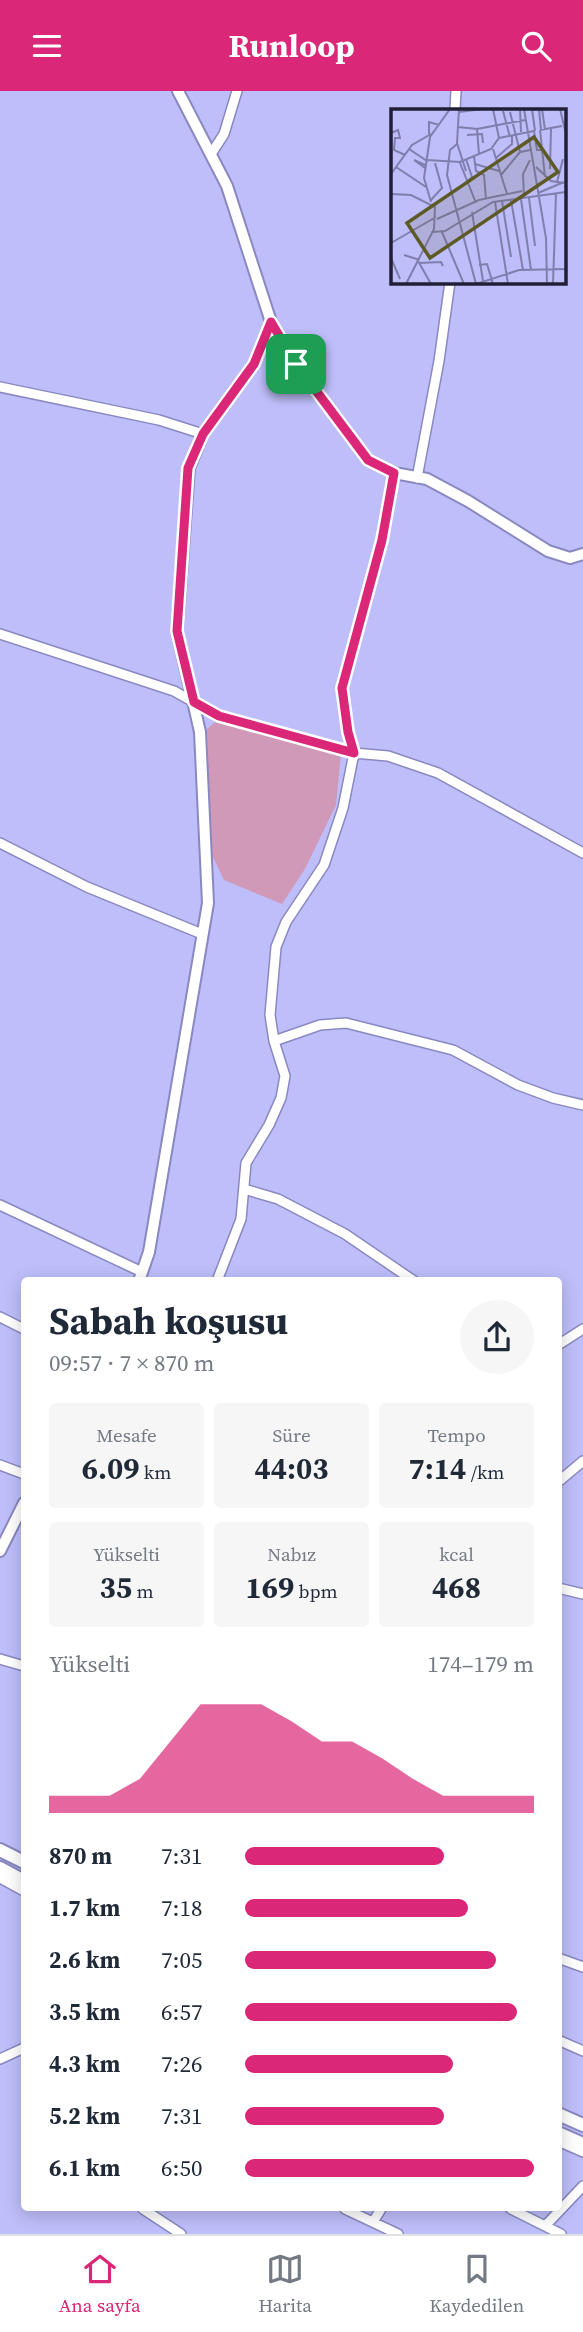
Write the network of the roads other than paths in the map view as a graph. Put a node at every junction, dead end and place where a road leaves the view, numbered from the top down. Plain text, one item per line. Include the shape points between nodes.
1 (178, 91) edge
2 (237, 91) edge
3 (456, 91) edge
4 (455, 109) edge
5 (211, 154) junction
6 (450, 283) edge
7 (271, 322) junction
8 (0, 387) edge
9 (203, 434) junction
10 (394, 473) junction
11 (417, 478) junction
12 (583, 554) edge
13 (0, 633) edge
14 (194, 702) junction
15 (354, 753) junction
16 (0, 843) edge
17 (583, 853) edge
18 (202, 934) junction
19 (274, 1041) junction
20 (583, 1105) edge
21 (244, 1189) junction
22 (0, 1205) edge
23 (141, 1277) edge
24 (219, 1277) edge
25 (408, 1277) edge
26 (0, 1317) edge
27 (21, 1328) edge
28 (583, 1329) edge
29 (562, 1342) edge
30 (583, 1461) edge
31 (0, 1465) edge
32 (21, 1473) edge
33 (562, 1479) edge
34 (21, 1509) edge
35 (0, 1551) edge
36 (562, 1589) edge
37 (583, 1594) edge
38 (0, 1659) edge
39 (21, 1665) edge
40 (0, 1850) edge
41 (21, 1860) edge
42 (0, 1868) edge
43 (0, 1878) edge
44 (21, 1879) edge
45 (21, 1889) edge
46 (562, 1959) edge
47 (583, 1967) edge
48 (562, 2042) edge
49 (21, 2049) edge
50 (583, 2051) edge
51 (0, 2059) edge
52 (562, 2116) edge
53 (583, 2125) edge
54 (562, 2135) edge
55 (562, 2143) edge
56 (583, 2144) edge
57 (583, 2151) edge
58 (583, 2186) edge
59 (562, 2208) edge
60 (147, 2211) edge
61 (349, 2211) edge
62 (380, 2211) edge
63 (515, 2211) edge
64 (559, 2211) edge
65 (373, 2223) junction
66 (545, 2226) junction
67 (181, 2234) edge
68 (398, 2234) edge
69 (561, 2234) edge

1 - 5 street
2 - 5 street via 224,134
3 - 4 street
5 - 7 street via 228,186
6 - 11 street
7 - 9 street via 254,364
7 - 10 street via 296,364 368,460
8 - 9 street via 159,420
9 - 14 street via 188,468 177,631
10 - 11 street
10 - 15 street via 382,540 342,688
11 - 12 street via 468,501 548,551 569,558
13 - 14 street via 174,691
14 - 15 street via 219,716
14 - 18 street via 200,732 208,903
15 - 17 street via 388,756 438,773
15 - 19 street via 343,808 324,865 286,922 276,947 270,1015
16 - 18 street via 87,887
18 - 23 street
19 - 20 street via 320,1025 346,1023 453,1050 518,1085
19 - 21 street via 285,1076 281,1098 246,1163
21 - 24 street via 242,1219
21 - 25 street via 278,1199 345,1234
22 - 23 street
26 - 27 street
28 - 29 street
30 - 33 street
31 - 32 street
34 - 35 street
36 - 37 street
38 - 39 street
40 - 41 main road
42 - 44 main road
43 - 45 street
46 - 47 street
48 - 50 street
49 - 51 street
52 - 53 main road
54 - 56 main road
55 - 57 street
58 - 59 street
60 - 67 street
61 - 65 street
62 - 65 street
63 - 66 street
64 - 66 street
65 - 68 street
66 - 69 street

